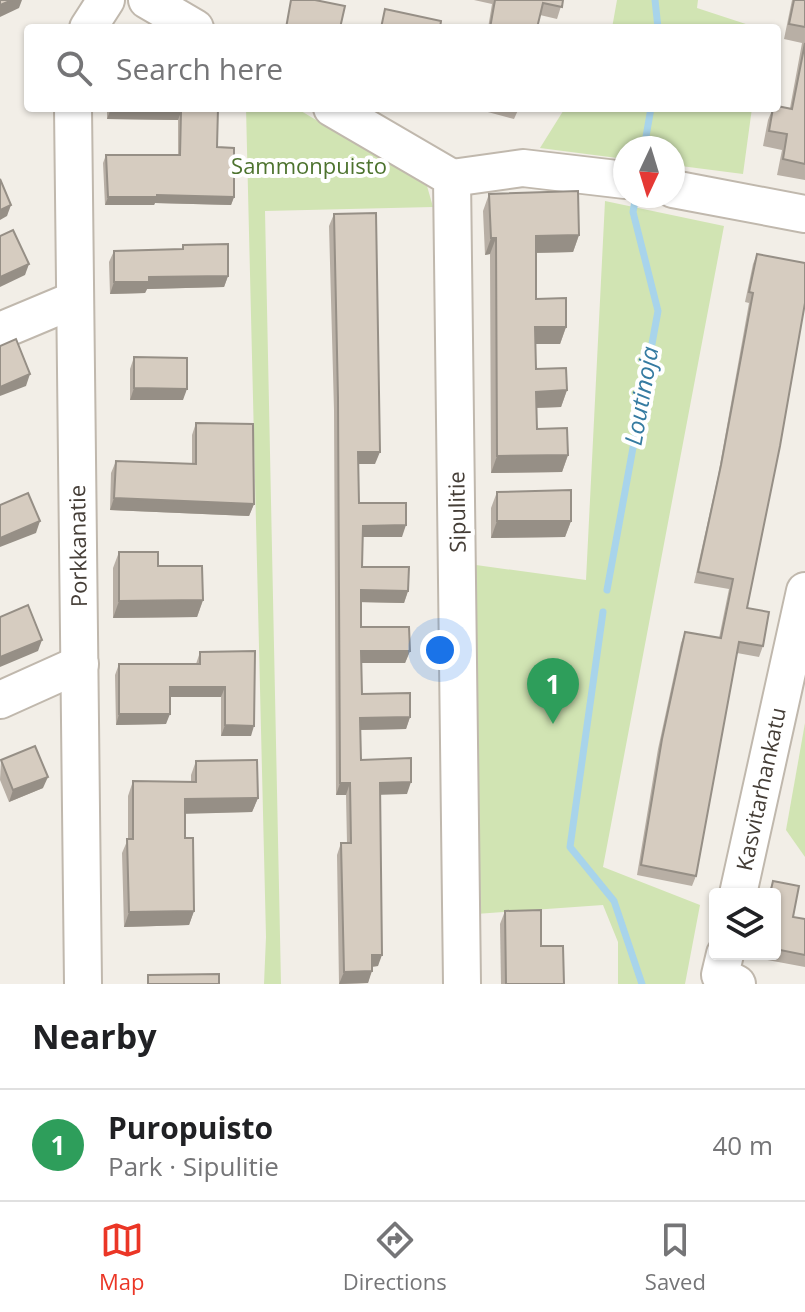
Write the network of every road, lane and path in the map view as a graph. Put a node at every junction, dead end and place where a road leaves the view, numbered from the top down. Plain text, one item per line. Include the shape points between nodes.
1 (106, 0) edge
2 (147, 0) edge
3 (91, 24) edge
4 (188, 24) edge
5 (73, 112) edge
6 (339, 112) edge
7 (452, 178) junction
8 (613, 179) edge
9 (685, 191) edge
10 (805, 214) edge
11 (74, 300) junction
12 (0, 331) edge
13 (805, 591) edge
14 (80, 664) junction
15 (0, 700) edge
16 (739, 888) edge
17 (83, 984) edge
18 (462, 984) edge

1 - 3 street
2 - 4 street
5 - 11 street, Porkkanatie
6 - 7 street
7 - 8 street via 523,168
7 - 18 street, Sipulitie
9 - 10 street
11 - 12 street
11 - 14 street, Porkkanatie
13 - 16 street, Kasvitarhankatu
14 - 15 street
14 - 17 street, Porkkanatie

